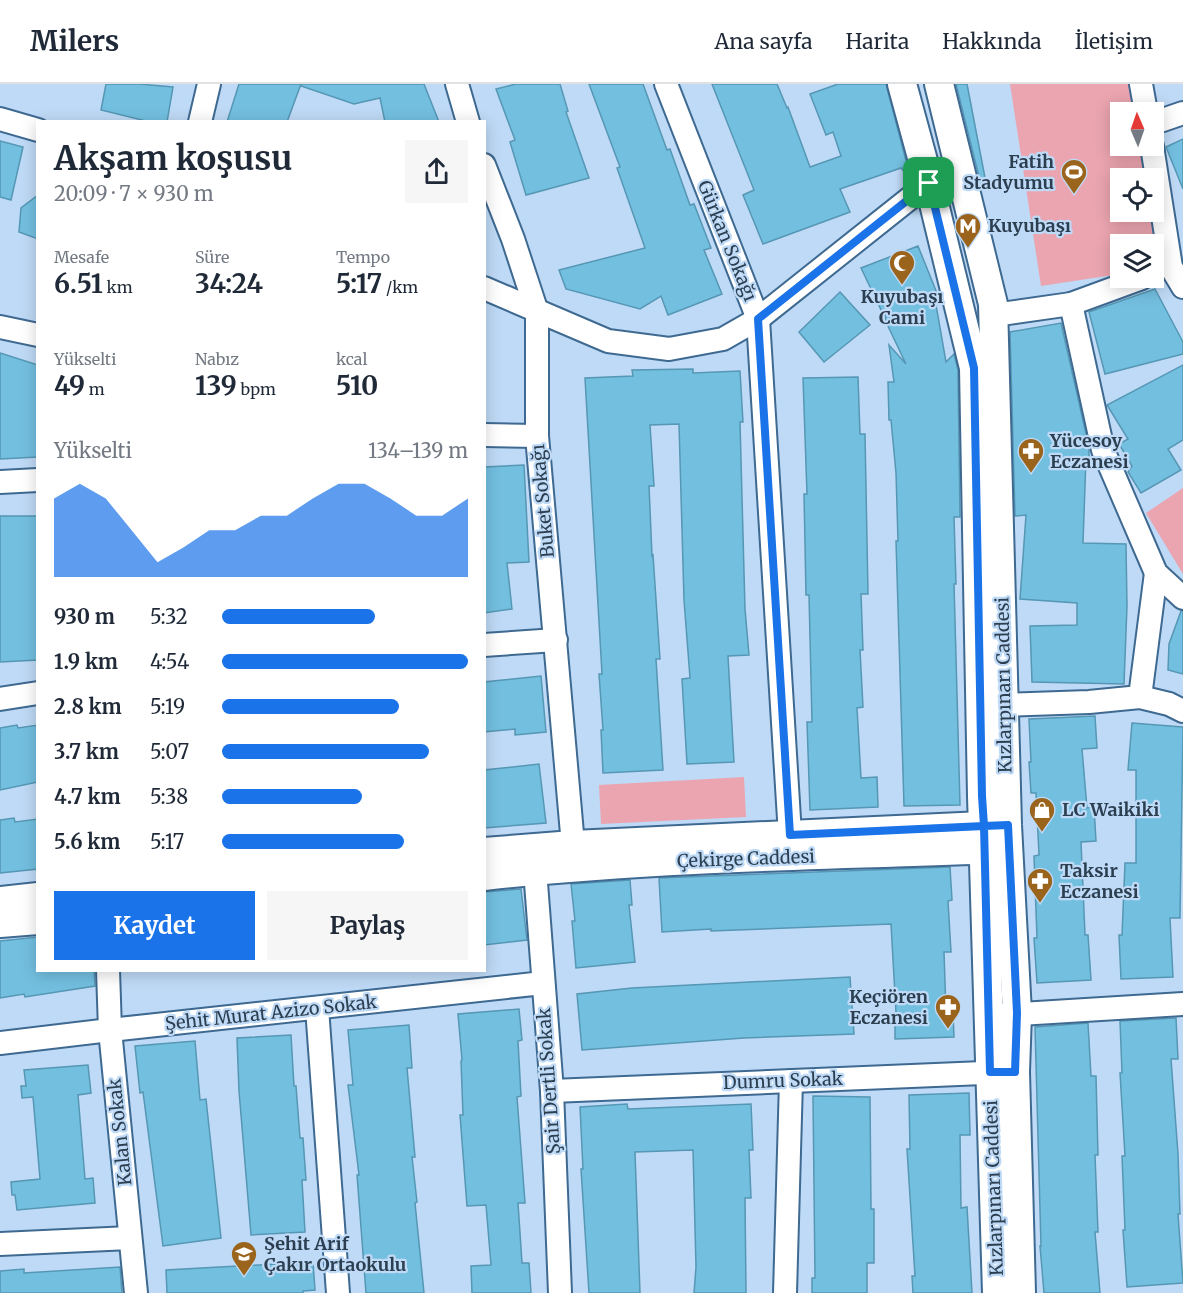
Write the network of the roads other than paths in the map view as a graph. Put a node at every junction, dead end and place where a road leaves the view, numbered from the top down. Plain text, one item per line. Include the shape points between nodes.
1 (209, 84) edge
2 (457, 84) edge
3 (666, 84) edge
4 (902, 84) edge
5 (939, 84) edge
6 (1141, 84) edge
7 (1144, 102) edge
8 (1183, 113) edge
9 (0, 119) edge
10 (200, 120) edge
11 (467, 120) edge
12 (1164, 120) edge
13 (36, 129) edge
14 (1153, 156) edge
15 (486, 170) edge
16 (929, 183) junction
17 (1169, 268) edge
18 (1183, 287) edge
19 (1115, 288) edge
20 (486, 289) edge
21 (1071, 304) junction
22 (537, 312) junction
23 (994, 315) junction
24 (758, 319) junction
25 (0, 327) edge
26 (36, 335) edge
27 (486, 435) edge
28 (537, 436) junction
29 (36, 480) edge
30 (0, 482) edge
31 (1156, 573) junction
32 (1183, 598) edge
33 (556, 640) junction
34 (486, 645) edge
35 (36, 693) edge
36 (1140, 697) junction
37 (0, 699) edge
38 (1005, 705) junction
39 (1183, 711) edge
40 (790, 835) junction
41 (996, 838) junction
42 (573, 845) junction
43 (486, 852) edge
44 (535, 870) junction
45 (486, 876) edge
46 (36, 897) edge
47 (0, 901) edge
48 (36, 920) edge
49 (0, 923) edge
50 (108, 972) edge
51 (543, 983) junction
52 (1183, 1004) edge
53 (317, 1008) junction
54 (1017, 1013) junction
55 (989, 1017) junction
56 (110, 1030) junction
57 (0, 1043) edge
58 (1002, 1072) junction
59 (790, 1081) junction
60 (552, 1091) junction
61 (130, 1238) junction
62 (0, 1244) edge
63 (136, 1293) edge
64 (338, 1293) edge
65 (560, 1293) edge
66 (785, 1293) edge
67 (997, 1293) edge
68 (1021, 1293) edge

1 - 10 street
2 - 11 street
3 - 24 street, Gürkan Sokağı
4 - 16 main road, Kızlarpınarı Caddesi
5 - 23 main road, Kızlarpınarı Caddesi
6 - 7 street
8 - 12 street
9 - 13 street
14 - 17 street
15 - 22 street, Buket Sokağı
16 - 24 street
16 - 41 main road, Kızlarpınarı Caddesi via 974,368
17 - 18 street
19 - 21 street
20 - 22 street
21 - 23 street
21 - 31 street via 1103,450
22 - 24 street via 608,341 669,350 723,339
22 - 28 street, Buket Sokağı
23 - 38 main road, Kızlarpınarı Caddesi
24 - 40 street, Gürkan Sokağı
25 - 26 street
27 - 28 street
28 - 33 street, Buket Sokağı
29 - 30 street
31 - 32 street
31 - 36 street
33 - 34 street
33 - 42 street, Buket Sokağı
35 - 37 street
36 - 38 street
36 - 39 street
38 - 41 main road, Kızlarpınarı Caddesi
40 - 41 main road, Çekirge Caddesi
40 - 42 main road, Çekirge Caddesi
41 - 44 main road, Çekirge Caddesi
41 - 54 main road, Kızlarpınarı Caddesi
41 - 55 main road, Kızlarpınarı Caddesi
42 - 43 main road, Çekirge Caddesi
44 - 45 main road, Çekirge Caddesi
44 - 51 street, Şair Dertli Sokak
46 - 47 main road
48 - 49 main road
50 - 56 street, Kalan Sokak
51 - 53 street, Şehit Murat Azizo Sokak
51 - 60 street, Şair Dertli Sokak
52 - 54 street
53 - 56 street, Şehit Murat Azizo Sokak
53 - 64 street
54 - 55 street
54 - 58 main road, Kızlarpınarı Caddesi
55 - 58 main road, Kızlarpınarı Caddesi
56 - 57 street, Şehit Murat Azizo Sokak
56 - 61 street, Kalan Sokak
58 - 59 street, Dumru Sokak
58 - 67 main road, Kızlarpınarı Caddesi
58 - 68 main road, Kızlarpınarı Caddesi
59 - 60 street, Dumru Sokak
59 - 66 street
60 - 65 street, Şair Dertli Sokak
61 - 62 street
61 - 63 street, Kalan Sokak

